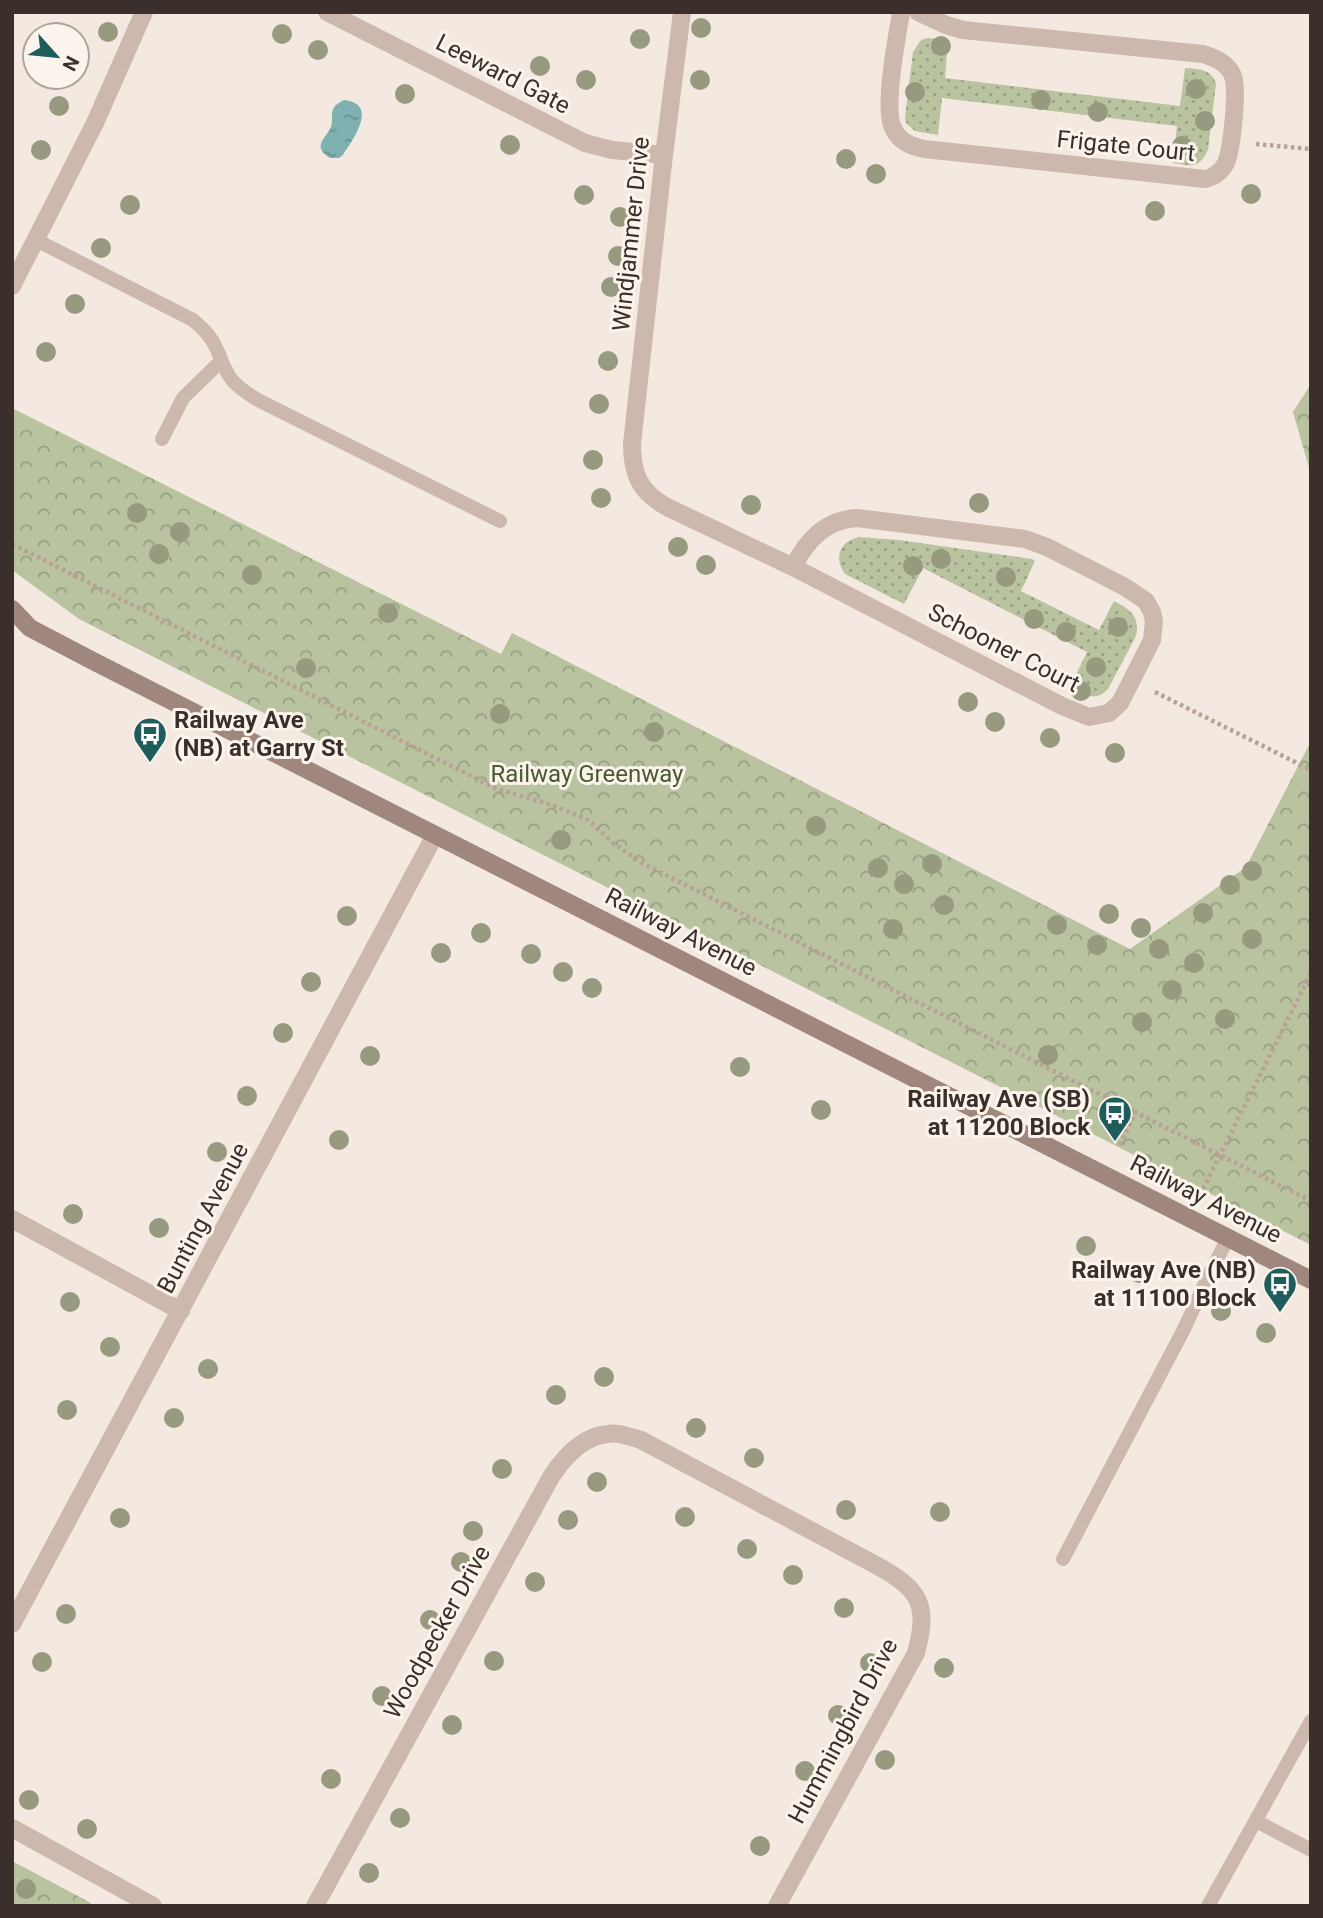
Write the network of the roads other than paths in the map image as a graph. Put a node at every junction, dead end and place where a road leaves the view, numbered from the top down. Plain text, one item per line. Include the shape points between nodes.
1 (144, 12) edge
2 (327, 12) edge
3 (682, 12) edge
4 (901, 12) edge
5 (918, 12) edge
6 (664, 155) junction
7 (36, 240) junction
8 (12, 286) edge
9 (221, 361) junction
10 (162, 439) dead end
11 (632, 463) joint
12 (500, 522) dead end
13 (793, 567) junction
14 (12, 608) edge
15 (21, 629) edge
16 (435, 835) junction
17 (12, 1219) edge
18 (1228, 1238) junction
19 (1311, 1280) edge
20 (181, 1311) junction
21 (641, 1440) joint
22 (1063, 1559) dead end
23 (12, 1624) edge
24 (1311, 1721) edge
25 (1256, 1821) junction
26 (12, 1828) edge
27 (1311, 1850) edge
28 (153, 1906) edge
29 (315, 1906) edge
30 (777, 1906) edge
31 (1208, 1906) edge

1 - 7 street
2 - 6 street, Leeward Gate via 585,143
3 - 6 street, Windjammer Drive
4 - 5 street, Frigate Court via 889,117 900,139 911,146 1205,179 1225,165 1236,88 1232,74 1214,58 963,30
6 - 11 street, Windjammer Drive
7 - 8 street
7 - 9 lane via 193,320 210,337
9 - 10 lane via 183,398
9 - 12 lane via 232,380 258,400
11 - 13 street, Schooner Court via 643,488 657,501
13 - 13 street, Schooner Court via 1089,718 1109,713 1120,703 1152,640 1154,621 1146,601 1035,541 847,519 811,539
14 - 15 street, Railway Avenue
15 - 16 street, Railway Avenue
16 - 18 street, Railway Avenue
16 - 20 street, Bunting Avenue
17 - 20 street
18 - 19 street, Railway Avenue
18 - 22 lane
20 - 23 street, Bunting Avenue
21 - 29 street, Woodpecker Drive via 608,1433 590,1439 555,1470
21 - 30 street, Hummingbird Drive via 893,1574 917,1597 922,1631 916,1653
24 - 25 lane
25 - 27 lane
25 - 31 lane
26 - 28 street

